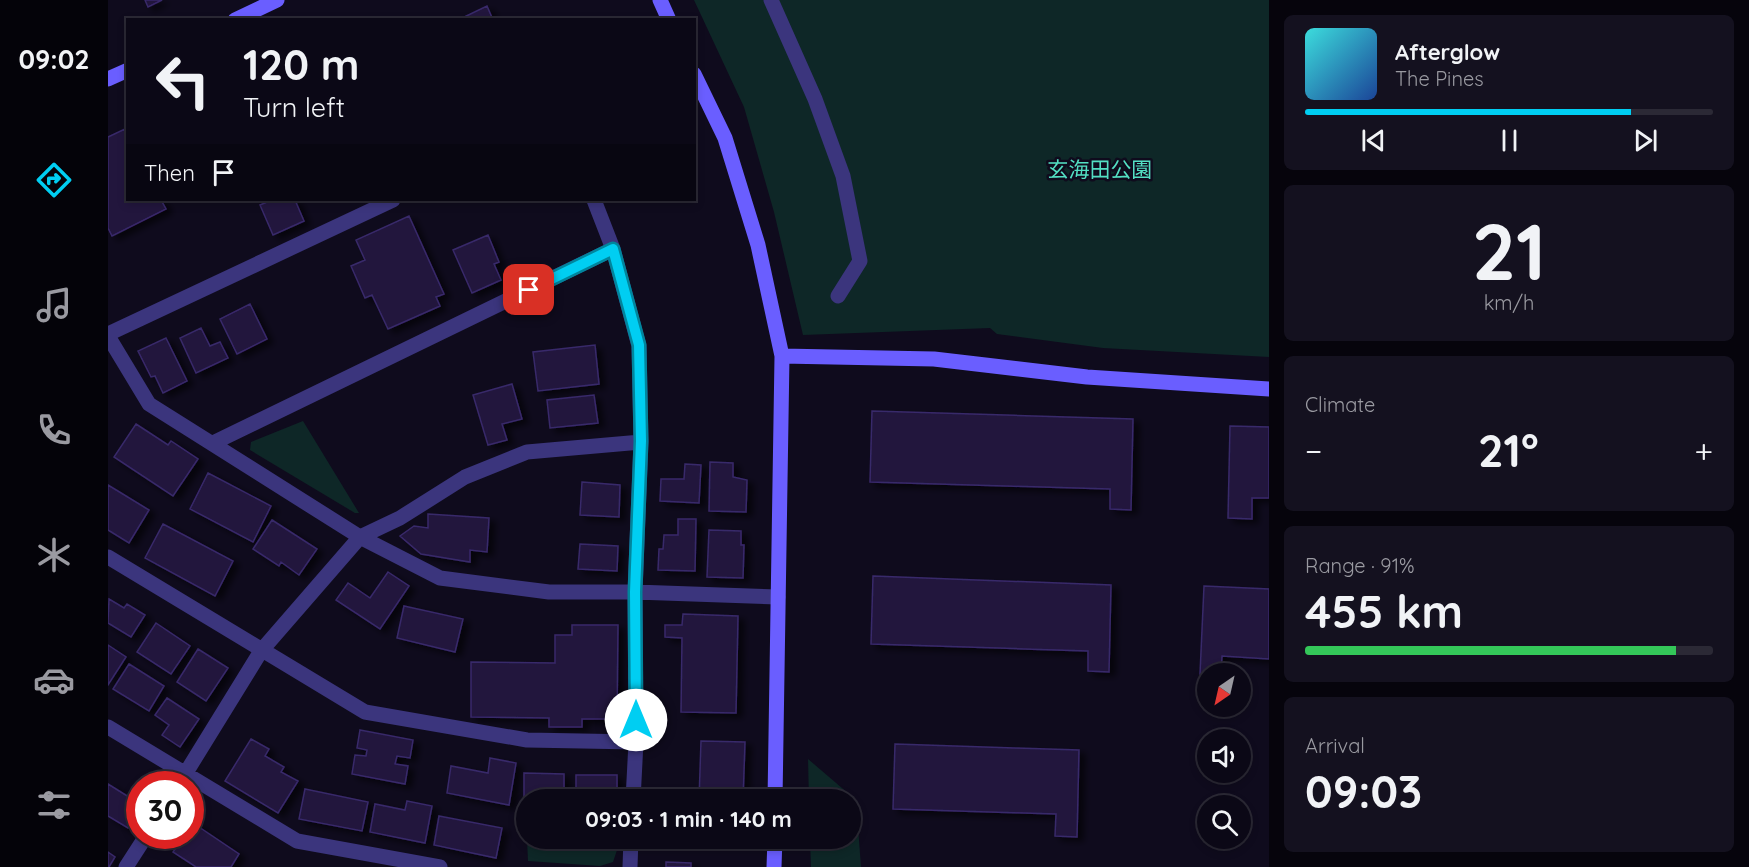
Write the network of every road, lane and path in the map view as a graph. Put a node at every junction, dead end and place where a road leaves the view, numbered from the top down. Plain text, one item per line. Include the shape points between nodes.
1 (276, 0) edge
2 (660, 0) edge
3 (771, 0) edge
4 (239, 18) edge
5 (668, 18) edge
6 (126, 71) edge
7 (696, 78) edge
8 (108, 79) edge
9 (391, 201) edge
10 (594, 201) edge
11 (613, 249) junction
12 (838, 296) dead end
13 (108, 335) edge
14 (782, 356) junction
15 (1269, 389) edge
16 (641, 441) junction
17 (213, 443) junction
18 (360, 537) junction
19 (108, 557) edge
20 (635, 592) junction
21 (778, 597) junction
22 (261, 651) junction
23 (108, 727) edge
24 (636, 742) junction
25 (171, 771) edge
26 (187, 771) edge
27 (634, 789) edge
28 (775, 789) edge
29 (204, 791) edge
30 (138, 849) edge
31 (631, 849) edge
32 (775, 849) edge
33 (126, 867) edge
34 (440, 867) edge
35 (630, 867) edge
36 (774, 867) edge

1 - 4 street
2 - 5 street
3 - 12 street via 815,99 843,176 860,261
6 - 8 street
7 - 14 street via 725,138 758,245
9 - 13 street
10 - 11 street
11 - 16 street via 639,345
11 - 17 street
13 - 17 street via 149,404
14 - 15 street via 934,359 1087,377
14 - 21 street
16 - 18 street via 527,452 465,477 400,518
16 - 20 street
17 - 18 street
18 - 20 street via 440,578 549,592
18 - 22 street
19 - 22 street
20 - 21 street
20 - 24 street
21 - 28 street
22 - 24 street via 365,712 527,740
22 - 26 street
23 - 25 street
24 - 27 street
29 - 34 street via 297,841
30 - 33 street
31 - 35 street
32 - 36 street

